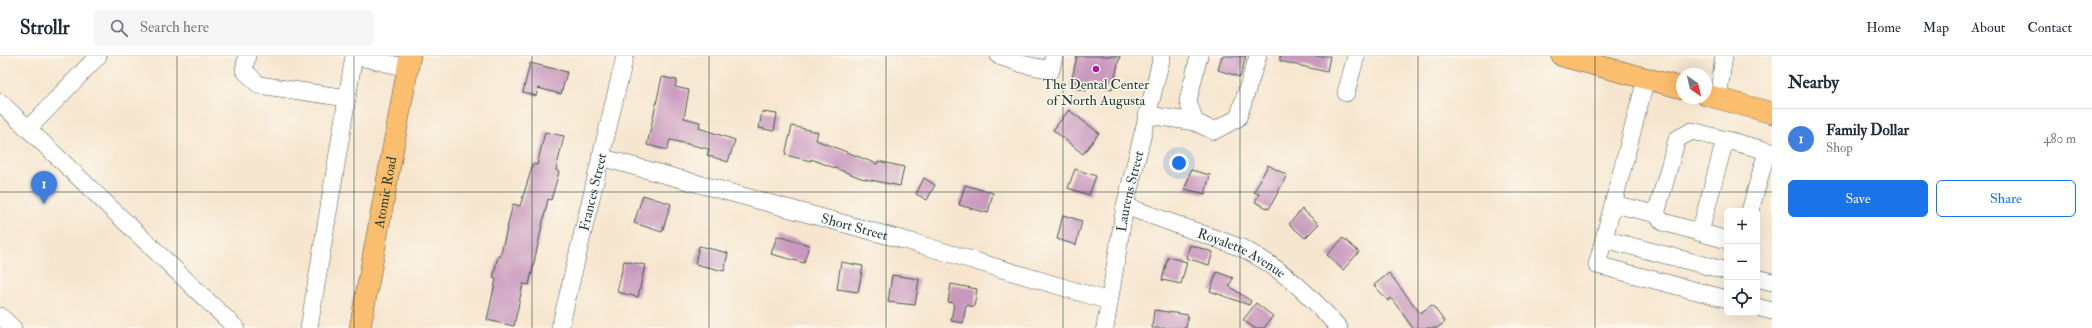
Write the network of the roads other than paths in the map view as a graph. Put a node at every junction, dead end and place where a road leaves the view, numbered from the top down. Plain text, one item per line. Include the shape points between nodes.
1 (98, 56) edge
2 (247, 56) edge
3 (354, 56) edge
4 (625, 56) edge
5 (999, 56) edge
6 (1054, 56) edge
7 (1162, 56) edge
8 (1199, 56) edge
9 (1258, 56) edge
10 (1356, 56) edge
11 (1562, 56) edge
12 (1724, 56) edge
13 (409, 62) edge
14 (1646, 79) junction
15 (1676, 86) edge
16 (1346, 93) dead end
17 (1712, 96) edge
18 (347, 98) junction
19 (0, 102) edge
20 (1772, 113) edge
21 (1148, 115) junction
22 (1195, 122) junction
23 (28, 129) junction
24 (1726, 140) junction
25 (1770, 152) edge
26 (600, 157) junction
27 (1613, 204) junction
28 (1125, 206) junction
29 (1751, 208) edge
30 (1656, 214) junction
31 (1700, 232) junction
32 (1724, 239) edge
33 (1604, 240) junction
34 (1724, 270) edge
35 (1760, 279) edge
36 (1772, 282) edge
37 (1724, 298) edge
38 (1110, 301) junction
39 (1760, 308) edge
40 (1772, 311) edge
41 (0, 316) edge
42 (13, 328) edge
43 (236, 328) edge
44 (309, 328) edge
45 (360, 328) edge
46 (560, 328) edge
47 (1105, 328) edge
48 (1339, 328) edge

1 - 23 street
2 - 18 street via 244,70 259,85
3 - 13 street
3 - 18 street
4 - 26 street, Frances Street
5 - 6 street via 1051,70
7 - 21 street, Laurens Street
8 - 22 street via 1188,101
9 - 22 street via 1238,118 1214,131
10 - 16 street
11 - 14 main road
12 - 17 street
13 - 45 main road, Atomic Road
14 - 15 main road
14 - 27 street
17 - 20 main road
18 - 44 street
19 - 23 street
21 - 22 street
21 - 28 street, Laurens Street
23 - 43 street
24 - 25 street
24 - 30 street via 1692,131 1677,139
24 - 31 street
25 - 29 street
26 - 38 street, Short Street via 915,243
26 - 46 street, Frances Street
27 - 30 street
27 - 33 street
28 - 38 street, Laurens Street
28 - 48 street, Royalette Avenue via 1242,248 1259,257 1297,284
30 - 31 street via 1663,222
31 - 32 street
33 - 34 street
33 - 37 street via 1597,265
35 - 36 street
38 - 47 street, Laurens Street
39 - 40 street
41 - 42 street

